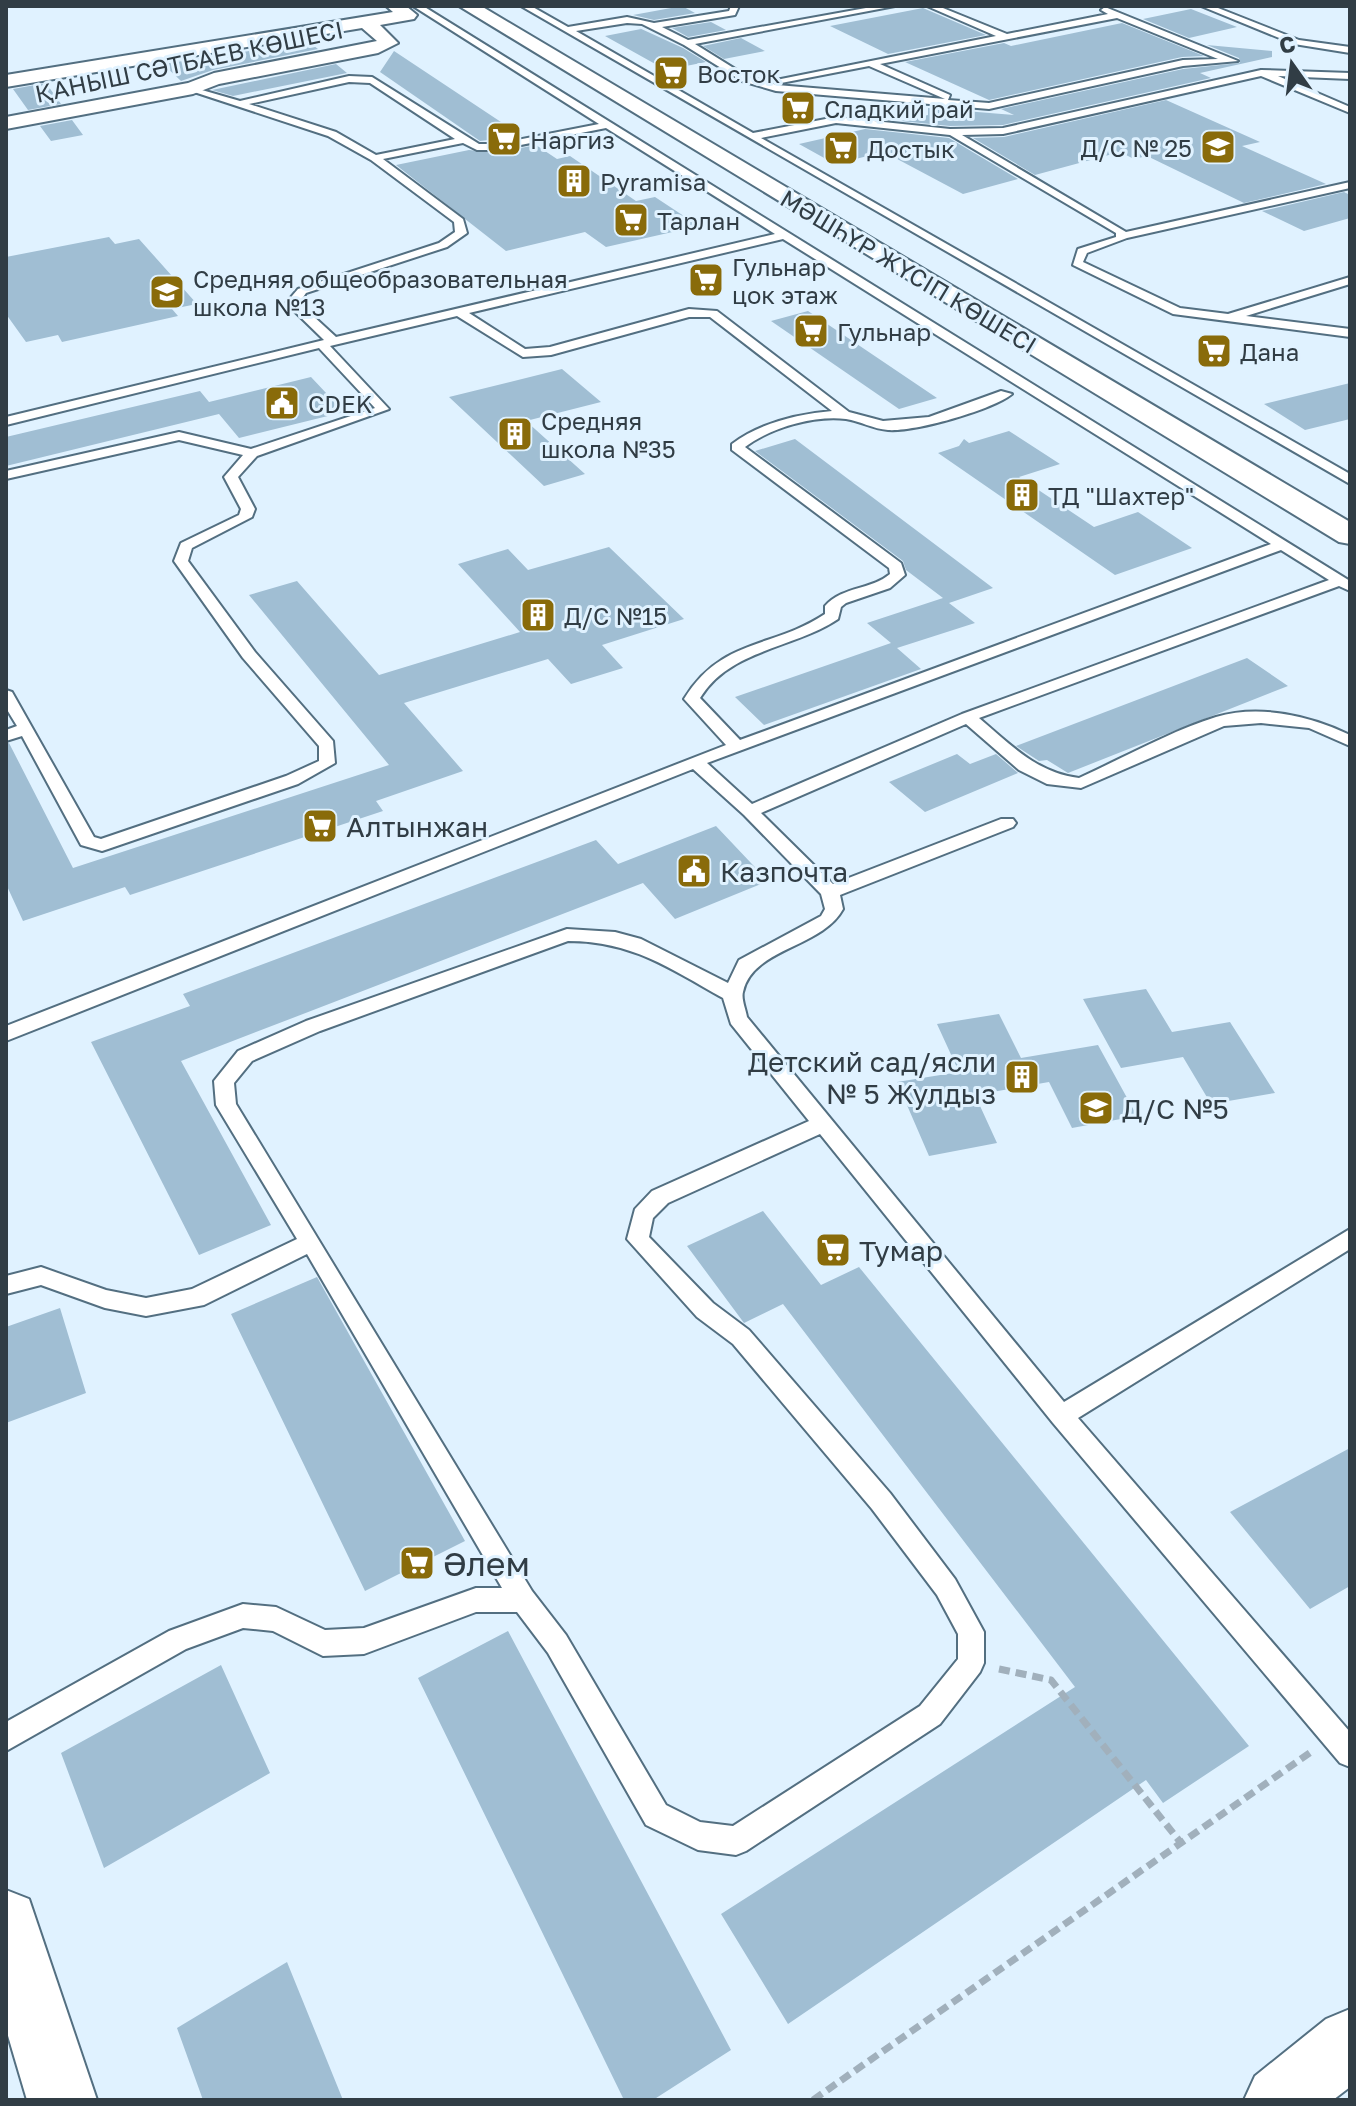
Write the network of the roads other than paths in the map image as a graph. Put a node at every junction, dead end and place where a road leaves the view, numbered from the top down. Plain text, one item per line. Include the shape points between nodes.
1 (395, 6) edge
2 (417, 6) edge
3 (468, 6) edge
4 (525, 6) edge
5 (735, 6) edge
6 (891, 6) edge
7 (931, 6) edge
8 (1095, 6) edge
9 (1230, 6) edge
10 (1209, 8) edge
11 (1118, 15) junction
12 (366, 22) junction
13 (654, 26) junction
14 (568, 30) junction
15 (1007, 37) junction
16 (687, 43) junction
17 (1350, 50) edge
18 (1233, 61) junction
19 (871, 63) junction
20 (1261, 73) junction
21 (1350, 76) edge
22 (6, 81) edge
23 (763, 84) junction
24 (191, 88) junction
25 (240, 102) junction
26 (962, 103) junction
27 (989, 106) junction
28 (1350, 110) edge
29 (6, 123) edge
30 (608, 125) junction
31 (1003, 131) junction
32 (950, 132) junction
33 (754, 136) junction
34 (464, 140) junction
35 (375, 158) junction
36 (1350, 185) edge
37 (785, 235) junction
38 (1123, 236) junction
39 (1350, 280) edge
40 (459, 312) junction
41 (1223, 319) junction
42 (1350, 333) edge
43 (328, 343) junction
44 (1006, 394) dead end
45 (844, 414) junction
46 (6, 421) edge
47 (252, 453) junction
48 (6, 475) edge
49 (1350, 480) edge
50 (1350, 535) edge
51 (1282, 545) junction
52 (1345, 584) edge
53 (6, 695) edge
54 (968, 717) junction
55 (26, 728) junction
56 (6, 736) edge
57 (1350, 741) edge
58 (737, 746) junction
59 (695, 762) junction
60 (750, 811) junction
61 (1007, 823) dead end
62 (830, 892) junction
63 (732, 994) junction
64 (6, 1034) edge
65 (823, 1124) junction
66 (1350, 1238) edge
67 (311, 1242) junction
68 (6, 1285) edge
69 (1061, 1416) junction
70 (523, 1600) junction
71 (6, 1737) edge
72 (1350, 1753) edge
73 (6, 1922) edge
74 (1350, 2043) edge
75 (62, 2100) edge
76 (1279, 2100) edge

1 - 12 street, ҚАНЫШ СӘТБАЕВ КӨШЕСІ via 408,15
2 - 30 lane
3 - 50 main road, МӘШҺҮР ЖҮСІП КӨШЕСІ
4 - 14 lane
5 - 13 lane via 732,13
6 - 16 lane
7 - 15 lane
8 - 11 lane
9 - 10 lane
10 - 17 lane via 1297,42
11 - 15 lane
11 - 18 lane
12 - 22 street
12 - 24 street, ҚАНЫШ СӘТБАЕВ КӨШЕСІ via 389,43
13 - 14 lane via 627,20
13 - 16 lane
14 - 33 lane
15 - 19 lane
16 - 23 lane via 745,79
18 - 20 lane
18 - 27 lane via 1183,63
19 - 23 lane
19 - 26 lane
20 - 21 lane
20 - 28 lane
20 - 31 lane
23 - 26 lane
24 - 25 lane
24 - 29 street, ҚАНЫШ СӘТБАЕВ КӨШЕСІ
25 - 34 lane via 349,79 372,80
25 - 35 lane via 332,134
26 - 27 lane
27 - 31 lane
30 - 34 lane via 496,147 477,147
30 - 37 lane
31 - 32 lane
32 - 33 lane via 836,120
32 - 38 lane
33 - 49 lane
34 - 35 lane
35 - 43 lane via 459,221 461,233 443,245 302,291 292,303
36 - 38 lane
37 - 40 lane
37 - 51 lane
38 - 41 lane via 1082,251 1077,263 1177,311
39 - 41 lane
40 - 43 lane
40 - 45 lane via 523,353 551,351 689,313 713,314
41 - 42 lane
43 - 46 lane
43 - 47 lane via 383,409
44 - 45 lane via 922,422 888,426
45 - 58 lane via 748,436 737,447 896,566 898,575 845,594 833,606 833,616 816,630 718,663 708,673 692,699
47 - 48 lane via 179,436
47 - 55 lane via 231,477 248,509 245,517 186,546 181,561 249,655 327,745 327,763 102,845 87,841
51 - 52 lane
51 - 58 lane
52 - 54 lane
53 - 55 lane
54 - 57 lane via 1025,766 1053,780 1081,783 1221,721 1312,723
54 - 60 lane
55 - 56 lane
58 - 59 lane
59 - 60 lane
59 - 64 lane
60 - 62 lane
61 - 62 lane
62 - 63 lane via 834,909 828,920 746,965
63 - 65 lane via 738,1019
63 - 67 lane via 645,944 602,933 567,935 313,1026 245,1056 224,1081 226,1105
65 - 69 lane
65 - 70 lane via 660,1197 643,1215 638,1239 705,1310 741,1337 881,1501 946,1587 971,1632 971,1663 930,1715 736,1841 698,1836 656,1815 557,1644
66 - 69 lane
67 - 68 lane via 196,1298 146,1307 41,1276
67 - 70 lane
69 - 72 lane
70 - 71 lane via 476,1600 364,1641 323,1643 276,1619 243,1616 178,1640
73 - 75 main road
74 - 76 main road

